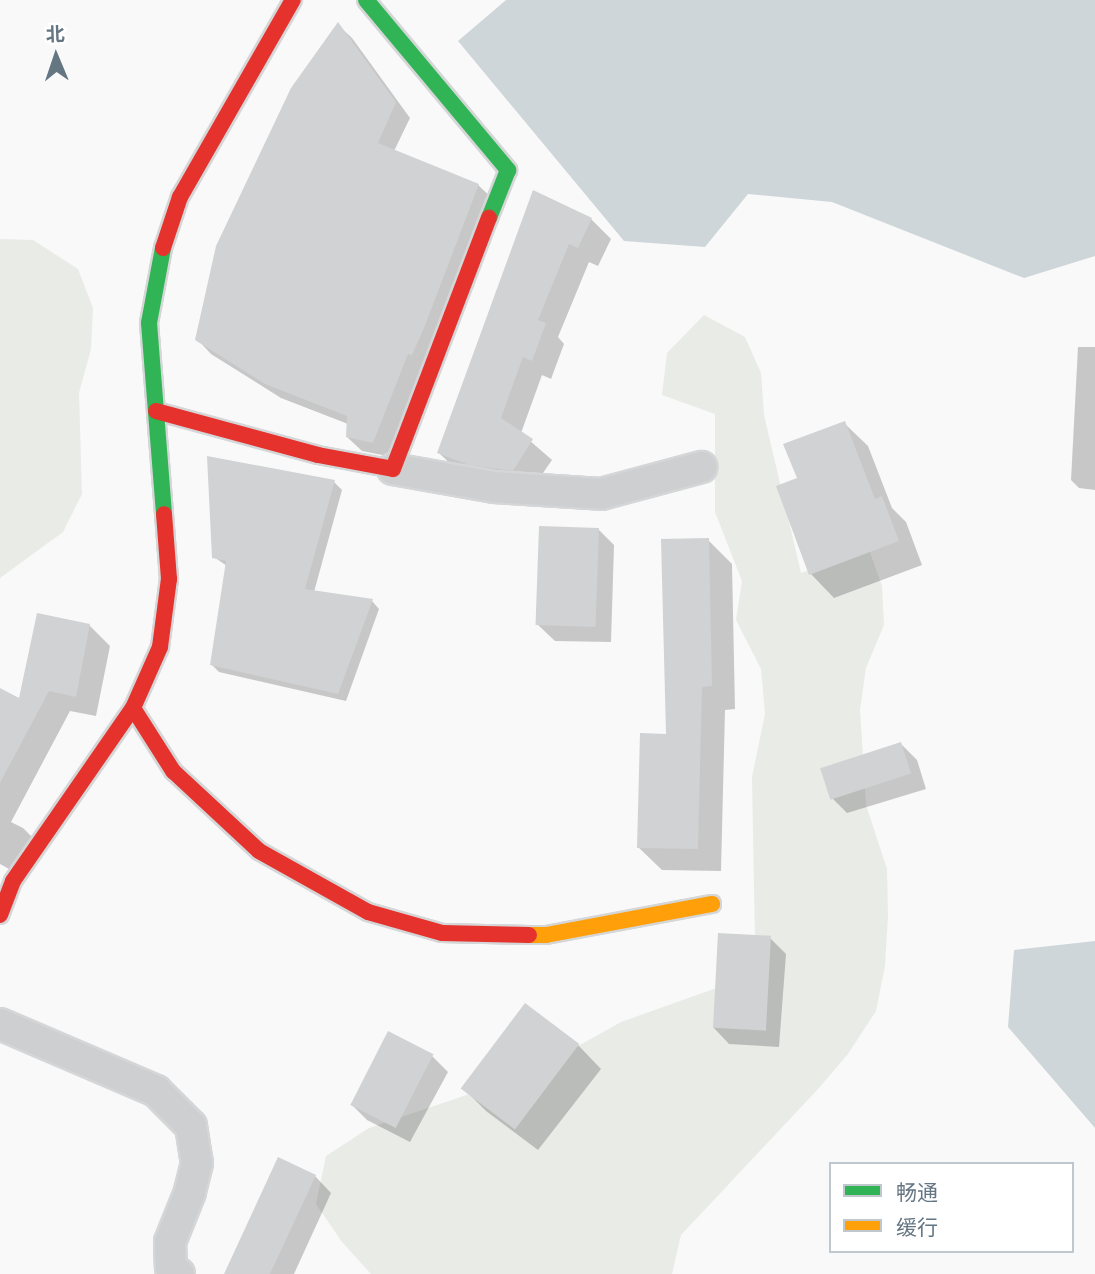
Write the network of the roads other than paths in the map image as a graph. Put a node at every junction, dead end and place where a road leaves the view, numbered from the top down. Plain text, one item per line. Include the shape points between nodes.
1 (293, 0) edge
2 (366, 0) edge
3 (156, 411) junction
4 (701, 467) dead end
5 (393, 469) junction
6 (133, 708) junction
7 (712, 904) dead end
8 (0, 915) edge
9 (0, 1024) edge
10 (179, 1274) edge

1 - 3 street via 180,197 158,263 149,323
2 - 5 street via 508,170
3 - 5 street via 318,455
3 - 6 street via 169,579 160,648
4 - 5 street via 601,494 494,487
6 - 7 street via 173,771 260,851 368,912 442,933 546,935
6 - 8 street via 13,881
9 - 10 street via 156,1091 191,1126 197,1163 170,1242 171,1268

